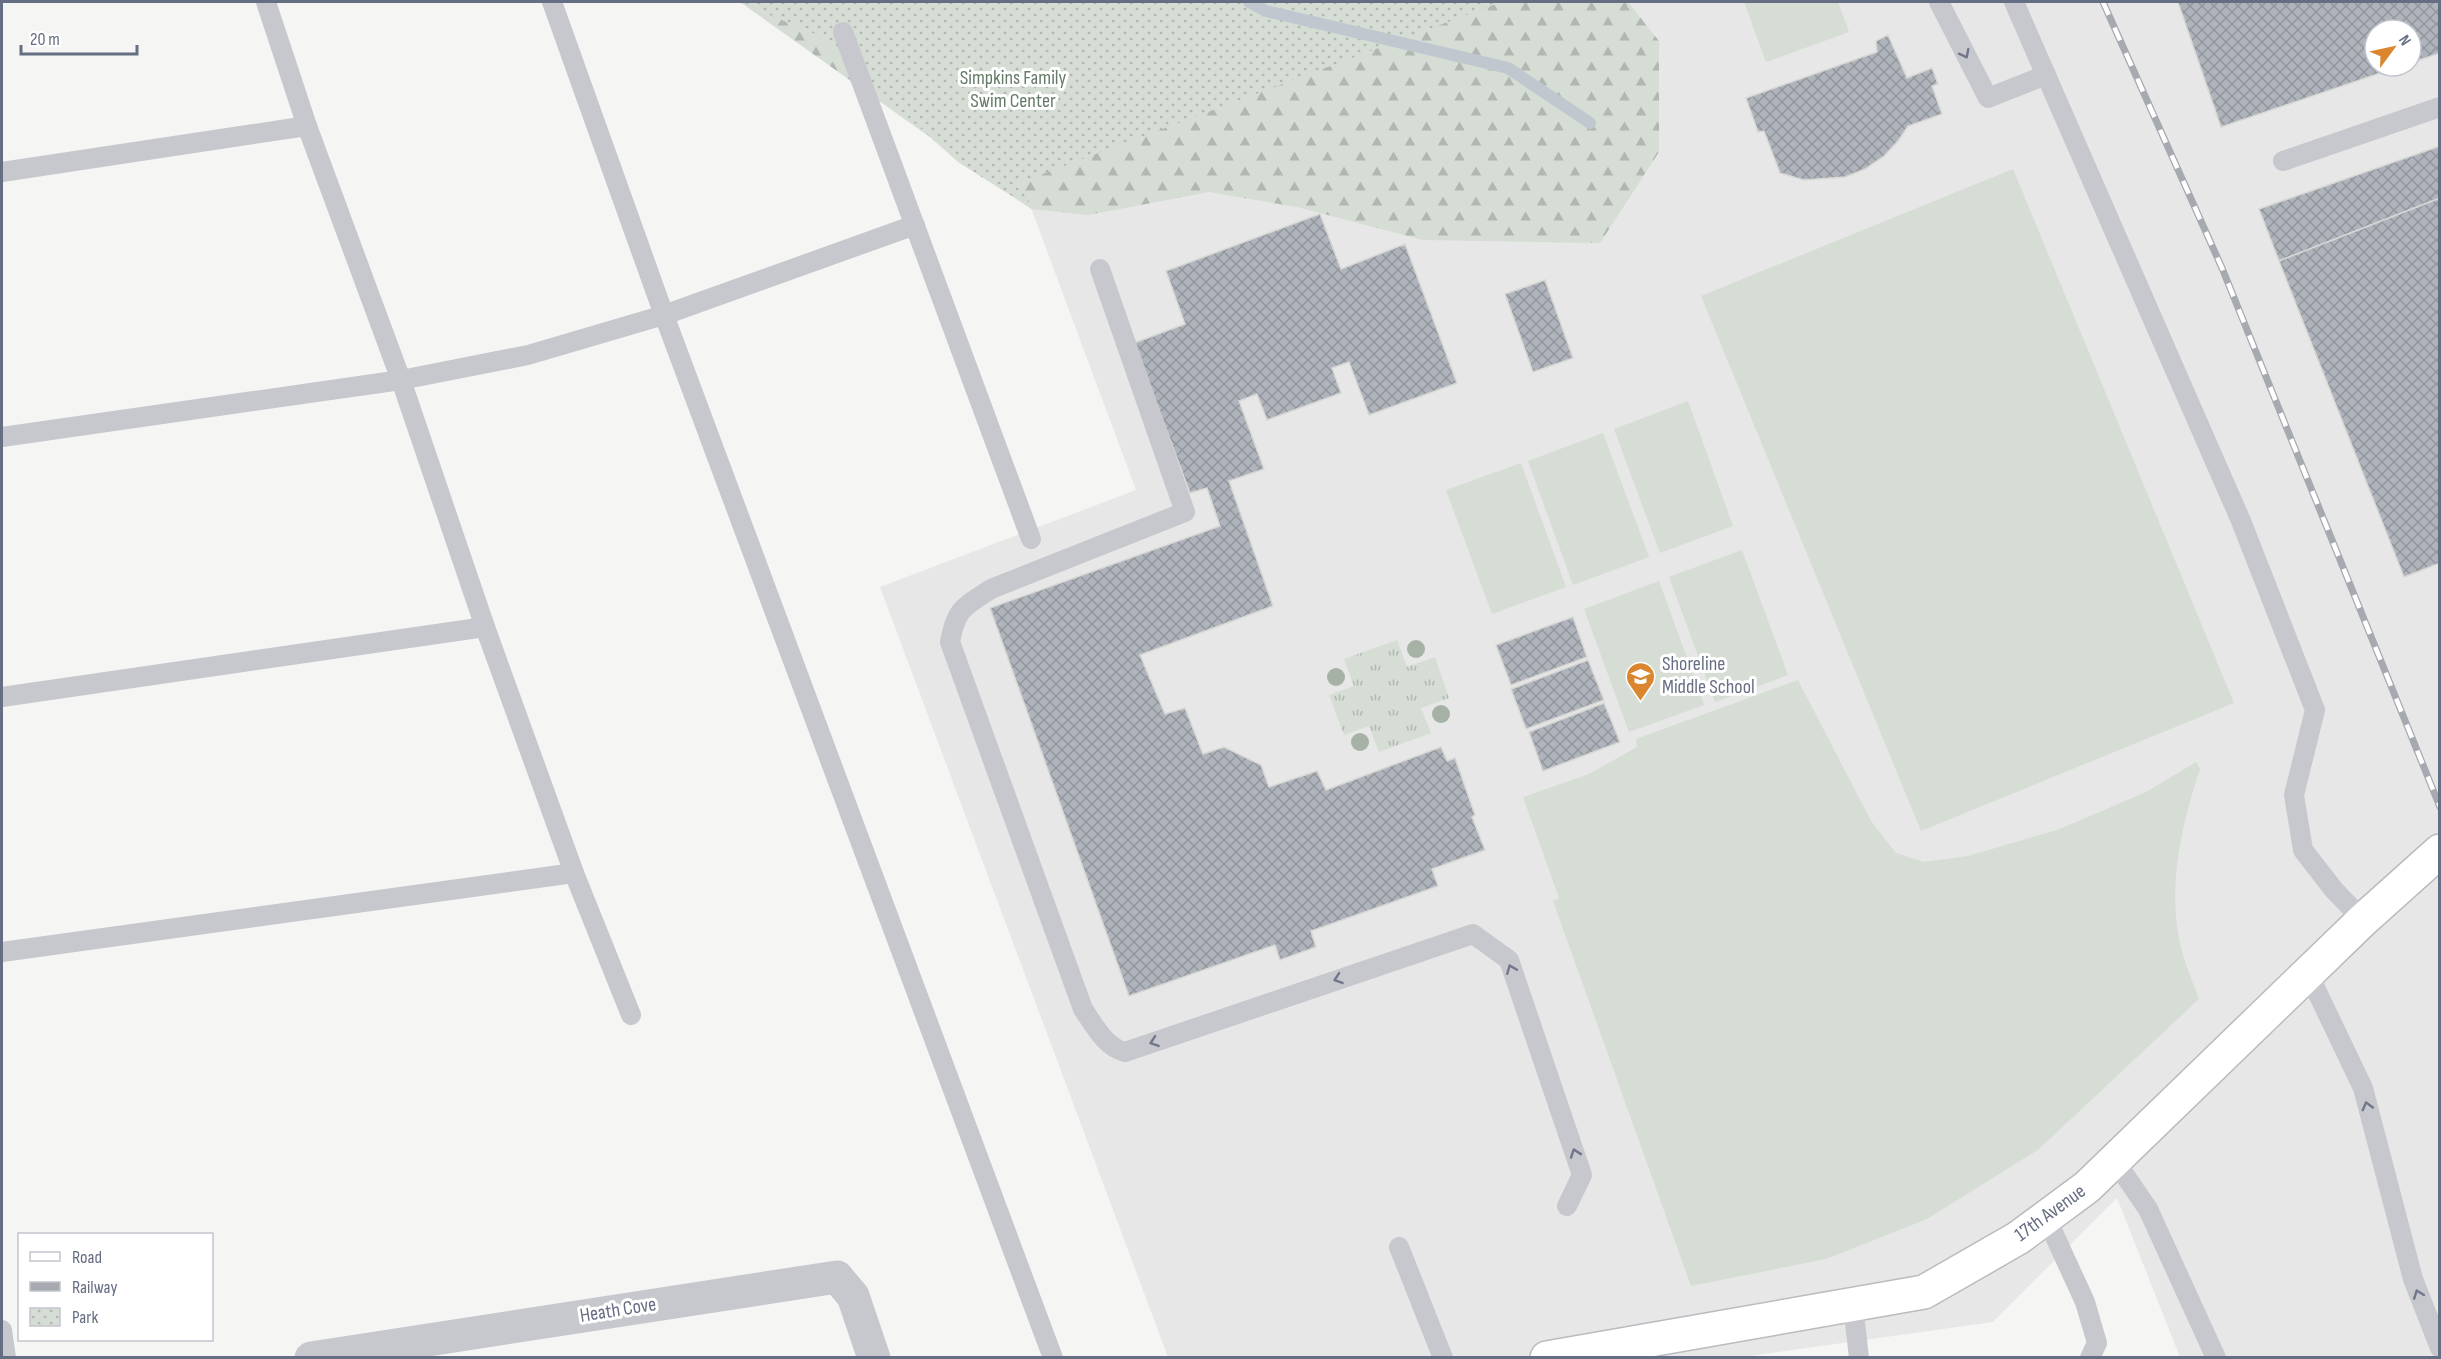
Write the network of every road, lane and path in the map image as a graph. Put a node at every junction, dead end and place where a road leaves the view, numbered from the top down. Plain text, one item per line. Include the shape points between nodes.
1 (266, 2) edge
2 (552, 2) edge
3 (1939, 2) edge
4 (2014, 2) edge
5 (843, 32) dead end
6 (2046, 75) junction
7 (2439, 107) edge
8 (307, 126) junction
9 (2283, 162) dead end
10 (2, 171) edge
11 (915, 225) junction
12 (1100, 269) dead end
13 (664, 315) junction
14 (401, 380) junction
15 (2, 437) edge
16 (1031, 539) dead end
17 (485, 627) junction
18 (2, 697) edge
19 (2439, 851) edge
20 (574, 873) junction
21 (2363, 920) junction
22 (2, 952) edge
23 (2308, 973) junction
24 (631, 1015) dead end
25 (2115, 1161) junction
26 (1567, 1206) dead end
27 (2046, 1217) junction
28 (1399, 1247) dead end
29 (1853, 1305) junction
30 (2, 1330) edge
31 (2439, 1348) edge
32 (6, 1358) edge
33 (311, 1358) edge
34 (874, 1358) edge
35 (1053, 1358) edge
36 (1443, 1358) edge
37 (1546, 1358) edge
38 (1859, 1358) edge
39 (2091, 1358) edge
40 (2216, 1358) edge

1 - 8 lane
2 - 13 lane
3 -> 6 lane via 1988,99
4 - 6 lane
5 - 11 lane
6 - 21 lane via 2241,521 2315,710 2294,795 2303,850
7 - 9 lane
8 - 10 lane
8 - 14 lane
11 - 13 lane
11 - 16 lane
26 -> 12 lane via 1582,1175 1513,971 1509,960 1473,934 1125,1052 1102,1037 1083,1009 950,642 954,621 964,608 991,589 1185,512
13 - 14 lane via 528,355
13 - 35 lane
14 - 15 lane
14 - 17 lane
17 - 18 lane
17 - 20 lane
19 - 21 main road, 17th Avenue
20 - 22 lane
20 - 24 lane
21 - 23 main road, 17th Avenue
23 - 25 main road, 17th Avenue
31 -> 23 lane via 2413,1279 2363,1088
25 - 27 main road, 17th Avenue
25 - 40 lane via 2148,1209
27 - 29 main road, 17th Avenue via 2018,1238 1924,1292
27 - 39 lane via 2085,1302 2097,1343
28 - 36 lane
29 - 37 main road, 17th Avenue
29 - 38 lane
30 - 32 lane
33 - 34 street, Heath Cove via 837,1277 854,1296

